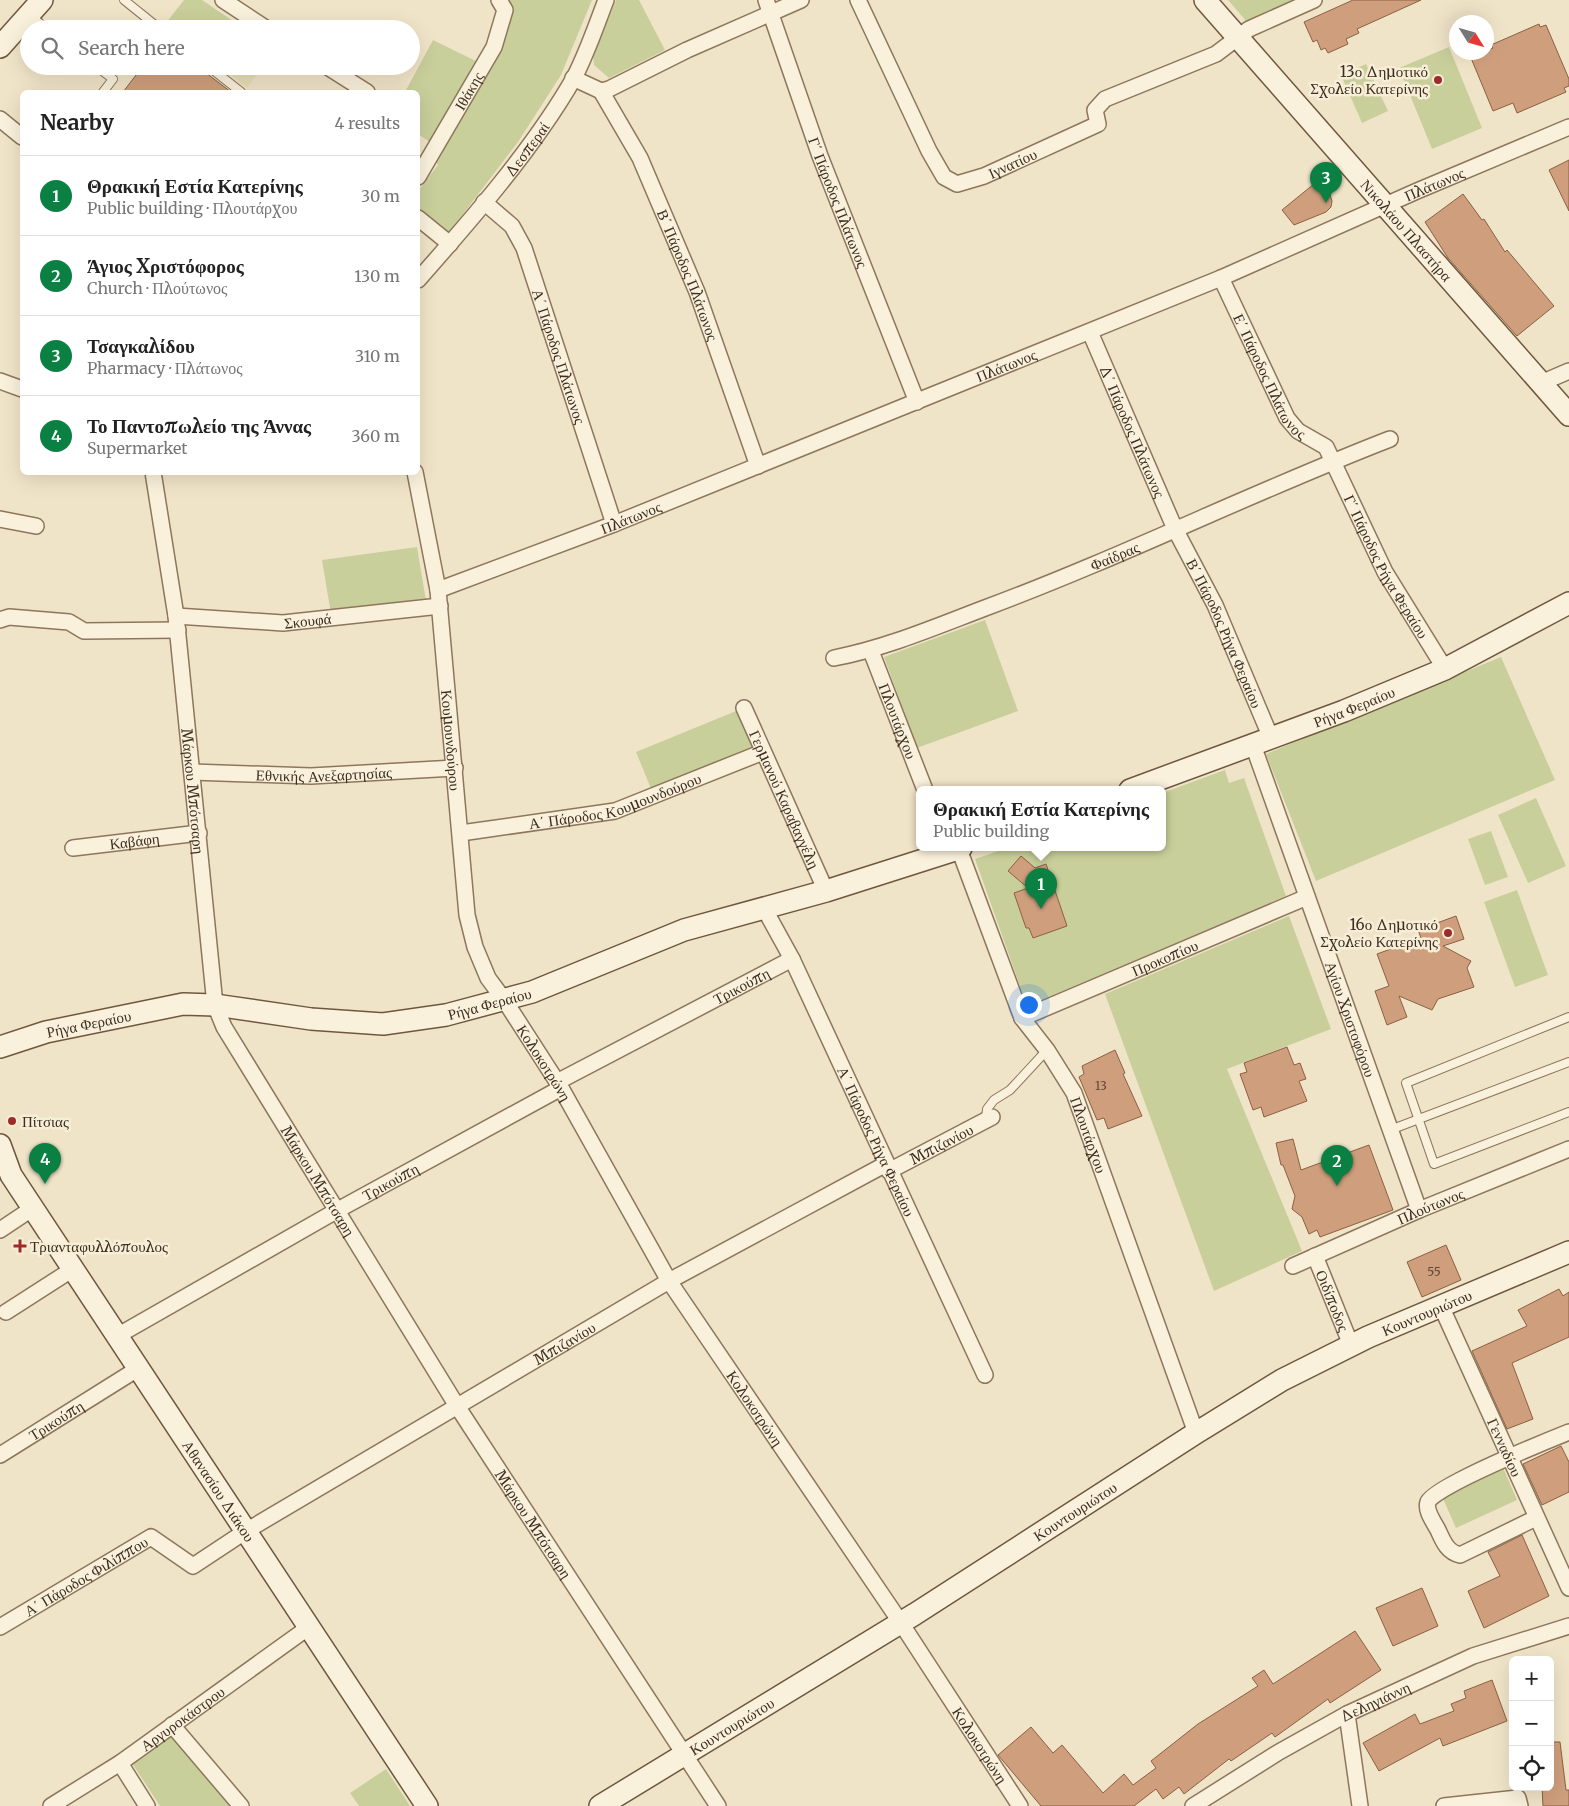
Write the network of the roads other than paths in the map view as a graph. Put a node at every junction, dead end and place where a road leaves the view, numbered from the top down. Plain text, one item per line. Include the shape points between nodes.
1 (124, 0) edge
2 (223, 0) edge
3 (499, 0) edge
4 (606, 0) edge
5 (801, 0) edge
6 (858, 0) edge
7 (1205, 0) edge
8 (1314, 0) edge
9 (36, 5) edge
10 (769, 6) edge
11 (23, 20) edge
12 (43, 20) edge
13 (149, 20) edge
14 (253, 20) edge
15 (20, 24) edge
16 (1238, 37) junction
17 (0, 47) edge
18 (108, 75) edge
19 (219, 75) edge
20 (340, 75) edge
21 (574, 78) junction
22 (105, 90) edge
23 (238, 90) edge
24 (364, 90) edge
25 (601, 91) junction
26 (0, 119) edge
27 (1569, 127) edge
28 (20, 135) edge
29 (420, 174) edge
30 (484, 202) junction
31 (1385, 206) junction
32 (420, 220) edge
33 (450, 244) junction
34 (420, 278) edge
35 (1221, 278) junction
36 (1090, 332) junction
37 (1569, 371) edge
38 (0, 381) edge
39 (1541, 383) junction
40 (20, 387) edge
41 (917, 402) junction
42 (1569, 415) edge
43 (1390, 439) dead end
44 (1333, 461) junction
45 (758, 466) junction
46 (153, 475) edge
47 (416, 475) edge
48 (0, 519) edge
49 (614, 524) junction
50 (36, 526) dead end
51 (1175, 529) junction
52 (438, 590) junction
53 (1569, 602) edge
54 (440, 606) junction
55 (0, 620) edge
56 (177, 623) junction
57 (872, 651) junction
58 (834, 658) dead end
59 (1445, 669) junction
60 (744, 708) dead end
61 (1262, 742) junction
62 (764, 752) junction
63 (455, 768) junction
64 (192, 772) junction
65 (923, 786) edge
66 (1141, 786) edge
67 (199, 833) junction
68 (461, 833) junction
69 (73, 848) dead end
70 (948, 851) edge
71 (955, 851) edge
72 (826, 890) junction
73 (1307, 897) junction
74 (764, 908) junction
75 (792, 959) junction
76 (505, 1001) junction
77 (215, 1004) junction
78 (1569, 1017) edge
79 (1022, 1018) junction
80 (0, 1047) edge
81 (1047, 1050) junction
82 (1569, 1062) edge
83 (559, 1085) junction
84 (1569, 1112) edge
85 (989, 1118) joint
86 (1419, 1119) junction
87 (1390, 1130) junction
88 (0, 1145) edge
89 (1569, 1149) edge
90 (888, 1167) junction
91 (6, 1171) edge
92 (33, 1208) junction
93 (336, 1210) junction
94 (1419, 1210) junction
95 (0, 1230) edge
96 (1569, 1252) edge
97 (1316, 1256) junction
98 (1292, 1266) dead end
99 (73, 1269) junction
100 (668, 1281) junction
101 (1441, 1306) junction
102 (6, 1312) dead end
103 (117, 1336) junction
104 (1351, 1345) junction
105 (138, 1368) junction
106 (986, 1375) dead end
107 (457, 1406) junction
108 (1569, 1432) edge
109 (1196, 1433) junction
110 (0, 1455) edge
111 (1509, 1457) junction
112 (1536, 1518) junction
113 (246, 1531) junction
114 (1569, 1588) edge
115 (901, 1623) junction
116 (309, 1626) junction
117 (1569, 1626) edge
118 (0, 1627) edge
119 (1347, 1714) junction
120 (172, 1725) junction
121 (686, 1754) junction
122 (120, 1763) junction
123 (1519, 1802) edge
124 (51, 1806) edge
125 (147, 1806) edge
126 (241, 1806) edge
127 (428, 1806) edge
128 (600, 1806) edge
129 (718, 1806) edge
130 (1020, 1806) edge
131 (1193, 1806) edge
132 (1360, 1806) edge
133 (1444, 1806) edge

1 - 13 lane
2 - 14 street
3 - 29 street, Ιθάκης via 505,10 494,47
4 - 21 street, Δεσπεραί
5 - 10 street
6 - 16 street, Ιγνατίου via 933,159 946,180 957,184 984,176 1098,124 1094,110 1105,99 1216,54
7 - 16 street, Νικολάου Πλαστήρα
8 - 16 street
9 - 11 street
9 - 12 lane
10 - 25 street
10 - 41 street, Γ΄ Πάροδος Πλάτωνος via 820,156
15 - 17 street
16 - 31 street, Νικολάου Πλαστήρα
18 - 22 lane via 113,79
19 - 23 lane
20 - 24 street
21 - 25 street
21 - 30 street, Δεσπεραί
25 - 45 street, Β΄ Πάροδος Πλάτωνος via 640,158 693,283
26 - 28 street
27 - 31 street, Πλάτωνος
30 - 33 street, Δεσπεραί
30 - 49 street, Α΄ Πάροδος Πλάτωνος via 512,226 524,248
31 - 35 street, Πλάτωνος
31 - 39 street, Νικολάου Πλαστήρα
32 - 33 street
33 - 34 street, Δεσπεραί
35 - 36 street, Πλάτωνος
35 - 44 street, Ε΄ Πάροδος Πλάτωνος via 1287,418 1298,431 1326,447
36 - 41 street, Πλάτωνος
36 - 51 street, Δ΄ Πάροδος Πλάτωνος
37 - 39 street
38 - 40 street
39 - 42 street, Νικολάου Πλαστήρα
41 - 45 street, Πλάτωνος
43 - 44 street, Φαίδρας
44 - 51 street, Φαίδρας
44 - 59 street, Γ΄ Πάροδος Ρήγα Φεραίου via 1385,572
45 - 49 street, Πλάτωνος
46 - 56 street, Μάρκου Μπότσαρη
47 - 52 street, Κουμουνδούρου
48 - 50 street
49 - 52 street, Πλάτωνος
51 - 57 street, Φαίδρας via 1027,592
51 - 61 street, Β΄ Πάροδος Ρήγα Φεραίου via 1215,605
52 - 54 street, Κουμουνδούρου
53 - 59 street, Ρήγα Φεραίου
54 - 56 street, Σκουφά via 283,623
54 - 63 street, Κουμουνδούρου
55 - 56 street, Σκουφά via 9,617 69,622 84,631
56 - 64 street, Μάρκου Μπότσαρη
57 - 58 street, Φαίδρας
57 - 65 street, Πλουτάρχου
59 - 61 street, Ρήγα Φεραίου
60 - 62 street, Γερμανού Καραβαγγέλη
61 - 66 street, Ρήγα Φεραίου
61 - 73 street, Αγίου Χριστοφόρου
62 - 68 street, Α΄ Πάροδος Κουμουνδούρου via 615,812
62 - 72 street, Γερμανού Καραβαγγέλη
63 - 64 street, Εθνικής Ανεξαρτησίας via 311,776
63 - 68 street, Κουμουνδούρου
64 - 67 street, Μάρκου Μπότσαρη
67 - 69 street, Καβάφη
67 - 77 street, Μάρκου Μπότσαρη
68 - 76 street, Κουμουνδούρου via 467,915 475,947 488,978
70 - 72 street, Ρήγα Φεραίου
71 - 79 street, Πλουτάρχου
72 - 74 street, Ρήγα Φεραίου
73 - 79 street, Προκοπίου
73 - 87 street, Αγίου Χριστοφόρου
74 - 75 street, Α΄ Πάροδος Ρήγα Φεραίου
74 - 76 street, Ρήγα Φεραίου via 684,930
75 - 83 street, Τρικούπη
75 - 90 street, Α΄ Πάροδος Ρήγα Φεραίου
76 - 77 street, Ρήγα Φεραίου via 446,1015 384,1024 311,1020
76 - 83 street, Κολοκοτρώνη
77 - 80 street, Ρήγα Φεραίου via 183,1004 46,1032
77 - 93 street, Μάρκου Μπότσαρη via 224,1028
78 - 86 lane via 1406,1083
79 - 81 street, Πλουτάρχου
81 - 85 lane via 1010,1090 994,1100 987,1109
81 - 109 street, Πλουτάρχου via 1074,1094
82 - 86 lane
83 - 93 street, Τρικούπη
83 - 100 street, Κολοκοτρώνη
84 - 86 lane via 1434,1164
85 - 90 street, Μπιζανίου
86 - 87 lane
87 - 94 street, Αγίου Χριστοφόρου
88 - 91 street, Αθανασίου Διάκου
89 - 94 street, Πλούτωνος
90 - 100 street, Μπιζανίου
90 - 106 street, Α΄ Πάροδος Ρήγα Φεραίου
91 - 92 street, Αθανασίου Διάκου
92 - 95 street
92 - 99 street, Αθανασίου Διάκου
93 - 103 street, Τρικούπη
93 - 107 street, Μάρκου Μπότσαρη
94 - 97 street, Πλούτωνος
96 - 101 street, Κουντουριώτου
97 - 98 street, Πλούτωνος
97 - 104 street, Οιδίποδος
99 - 102 street
99 - 103 street, Αθανασίου Διάκου
100 - 107 street, Μπιζανίου
100 - 115 street, Κολοκοτρώνη
101 - 104 street, Κουντουριώτου
101 - 111 street, Γενναδίου
103 - 105 street, Αθανασίου Διάκου
104 - 109 street, Κουντουριώτου via 1282,1380
105 - 110 street, Τρικούπη
105 - 113 street, Αθανασίου Διάκου
107 - 113 street, Μπιζανίου
107 - 121 street, Μάρκου Μπότσαρη
108 - 111 street
109 - 115 street, Κουντουριώτου
111 - 112 street, Γενναδίου
111 - 112 street via 1435,1494 1428,1502 1429,1512 1446,1546 1454,1554
112 - 114 street, Γενναδίου
113 - 116 street, Αθανασίου Διάκου
113 - 118 street, Α΄ Πάροδος Φιλίππου via 193,1566 151,1537
115 - 121 street, Κουντουριώτου
115 - 130 street, Κολοκοτρώνη
116 - 120 street, Αργυροκάστρου
116 - 127 street, Αθανασίου Διάκου
117 - 119 street, Δεληγιάννη via 1473,1656
119 - 131 street, Δεληγιάννη
119 - 132 street
120 - 122 street, Αργυροκάστρου
120 - 126 street
121 - 128 street, Κουντουριώτου
121 - 129 street, Μάρκου Μπότσαρη
122 - 124 street, Αργυροκάστρου
122 - 125 street
123 - 133 street

